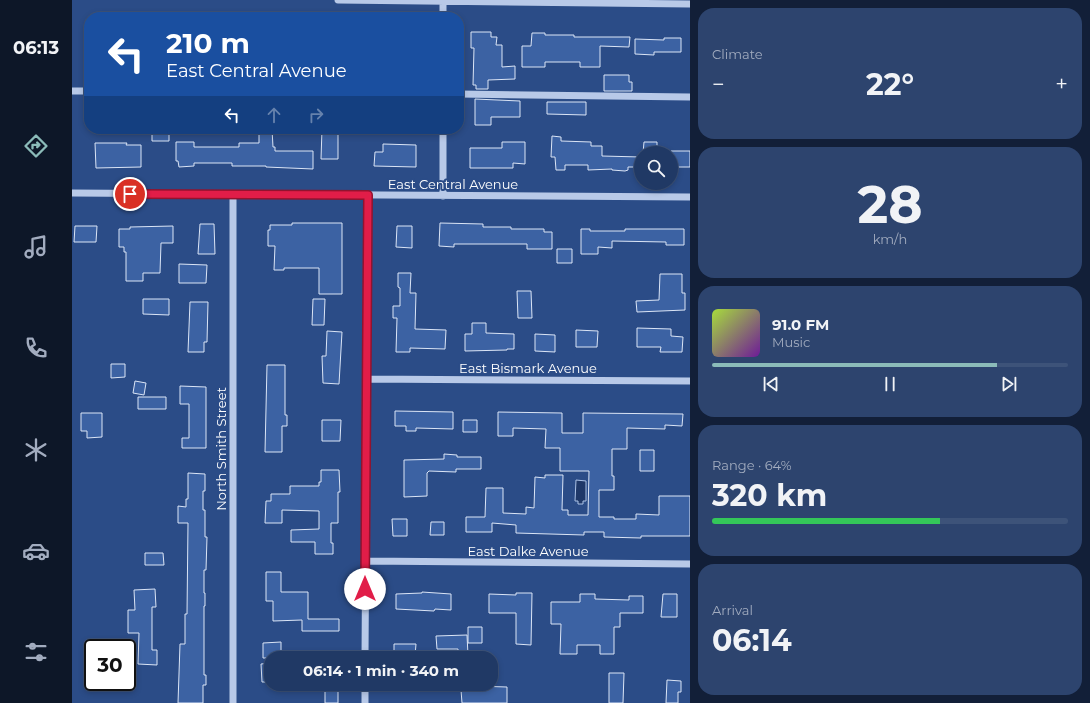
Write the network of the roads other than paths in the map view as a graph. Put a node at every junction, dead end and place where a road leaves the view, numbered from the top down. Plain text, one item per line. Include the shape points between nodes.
1 (338, 0) edge
2 (443, 1) edge
3 (690, 4) edge
4 (443, 12) edge
5 (72, 90) edge
6 (84, 91) edge
7 (464, 94) edge
8 (690, 97) edge
9 (444, 134) edge
10 (72, 193) edge
11 (233, 194) junction
12 (368, 195) junction
13 (443, 196) junction
14 (690, 197) edge
15 (366, 379) junction
16 (690, 381) edge
17 (366, 562) junction
18 (690, 564) edge
19 (365, 651) edge
20 (365, 691) edge
21 (233, 703) edge
22 (365, 703) edge

1 - 2 street
2 - 3 street
2 - 4 street
5 - 6 street
7 - 8 street
9 - 13 street
10 - 11 street, East Central Avenue
11 - 12 street, East Central Avenue
11 - 21 street, North Smith Street
12 - 13 street, East Central Avenue
12 - 15 street
13 - 14 street, East Central Avenue
15 - 16 street, East Bismark Avenue
15 - 17 street
17 - 18 street, East Dalke Avenue
17 - 19 street
20 - 22 street

